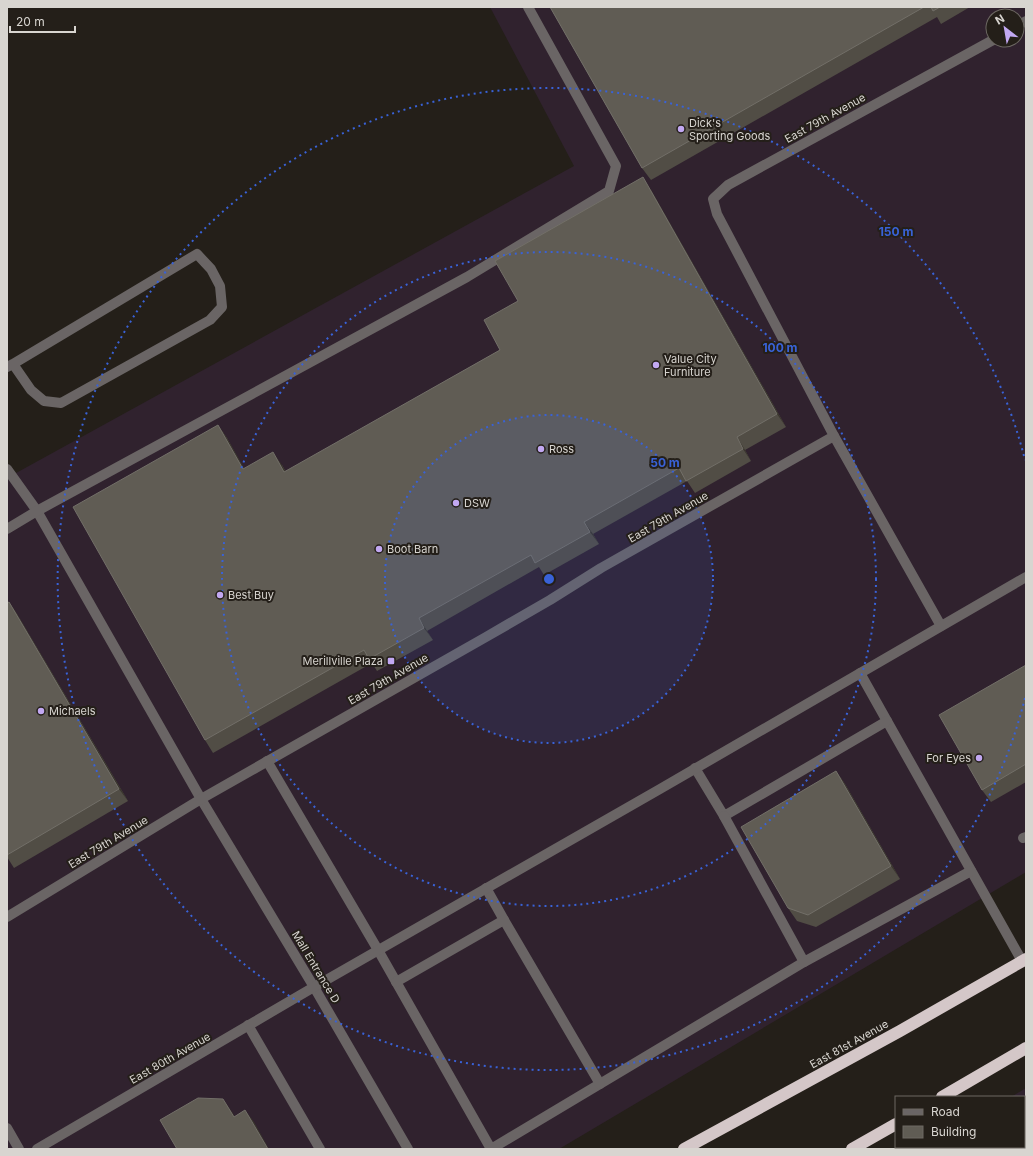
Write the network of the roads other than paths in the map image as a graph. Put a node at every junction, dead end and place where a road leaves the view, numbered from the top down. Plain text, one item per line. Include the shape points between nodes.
1 (528, 7) edge
2 (985, 44) edge
3 (10, 365) edge
4 (834, 436) junction
5 (7, 469) edge
6 (37, 511) junction
7 (7, 529) edge
8 (1026, 577) edge
9 (941, 626) junction
10 (860, 673) junction
11 (887, 721) junction
12 (267, 761) junction
13 (695, 768) junction
14 (201, 799) junction
15 (724, 816) junction
16 (971, 871) junction
17 (486, 888) junction
18 (7, 917) edge
19 (504, 920) junction
20 (378, 950) junction
21 (1024, 960) edge
22 (804, 962) junction
23 (396, 982) junction
24 (314, 987) junction
25 (248, 1025) junction
26 (1026, 1048) edge
27 (600, 1084) junction
28 (944, 1096) edge
29 (895, 1125) edge
30 (7, 1128) edge
31 (19, 1149) edge
32 (37, 1149) edge
33 (320, 1149) edge
34 (408, 1149) edge
35 (684, 1149) edge
36 (852, 1149) edge

1 - 6 street via 616,166 609,190 467,277
2 - 4 street, East 79th Avenue via 728,185 713,199 717,214
3 - 3 street via 197,254 211,269 220,286 222,307 210,320 61,404 44,401
4 - 9 street
4 - 12 street, East 79th Avenue
5 - 6 street, Mall Entrance D
6 - 7 street
6 - 14 street, Mall Entrance D
8 - 9 street, East 80th Avenue
9 - 10 street, East 80th Avenue
10 - 11 street
10 - 13 street, East 80th Avenue
11 - 15 street
11 - 16 street
12 - 14 street, East 79th Avenue
12 - 20 street
13 - 15 street
13 - 17 street, East 80th Avenue
14 - 18 street, East 79th Avenue
14 - 24 street, Mall Entrance D
15 - 22 street
16 - 21 street
16 - 22 street
17 - 19 street
17 - 20 street, East 80th Avenue
19 - 23 street
19 - 27 street
20 - 23 street
20 - 24 street, East 80th Avenue
21 - 35 highway, East 81st Avenue
22 - 27 street
23 - 27 street via 491,1149
24 - 25 street, East 80th Avenue
24 - 34 street, Mall Entrance D
25 - 32 street, East 80th Avenue
25 - 33 street
26 - 28 highway
29 - 36 highway
30 - 31 street

